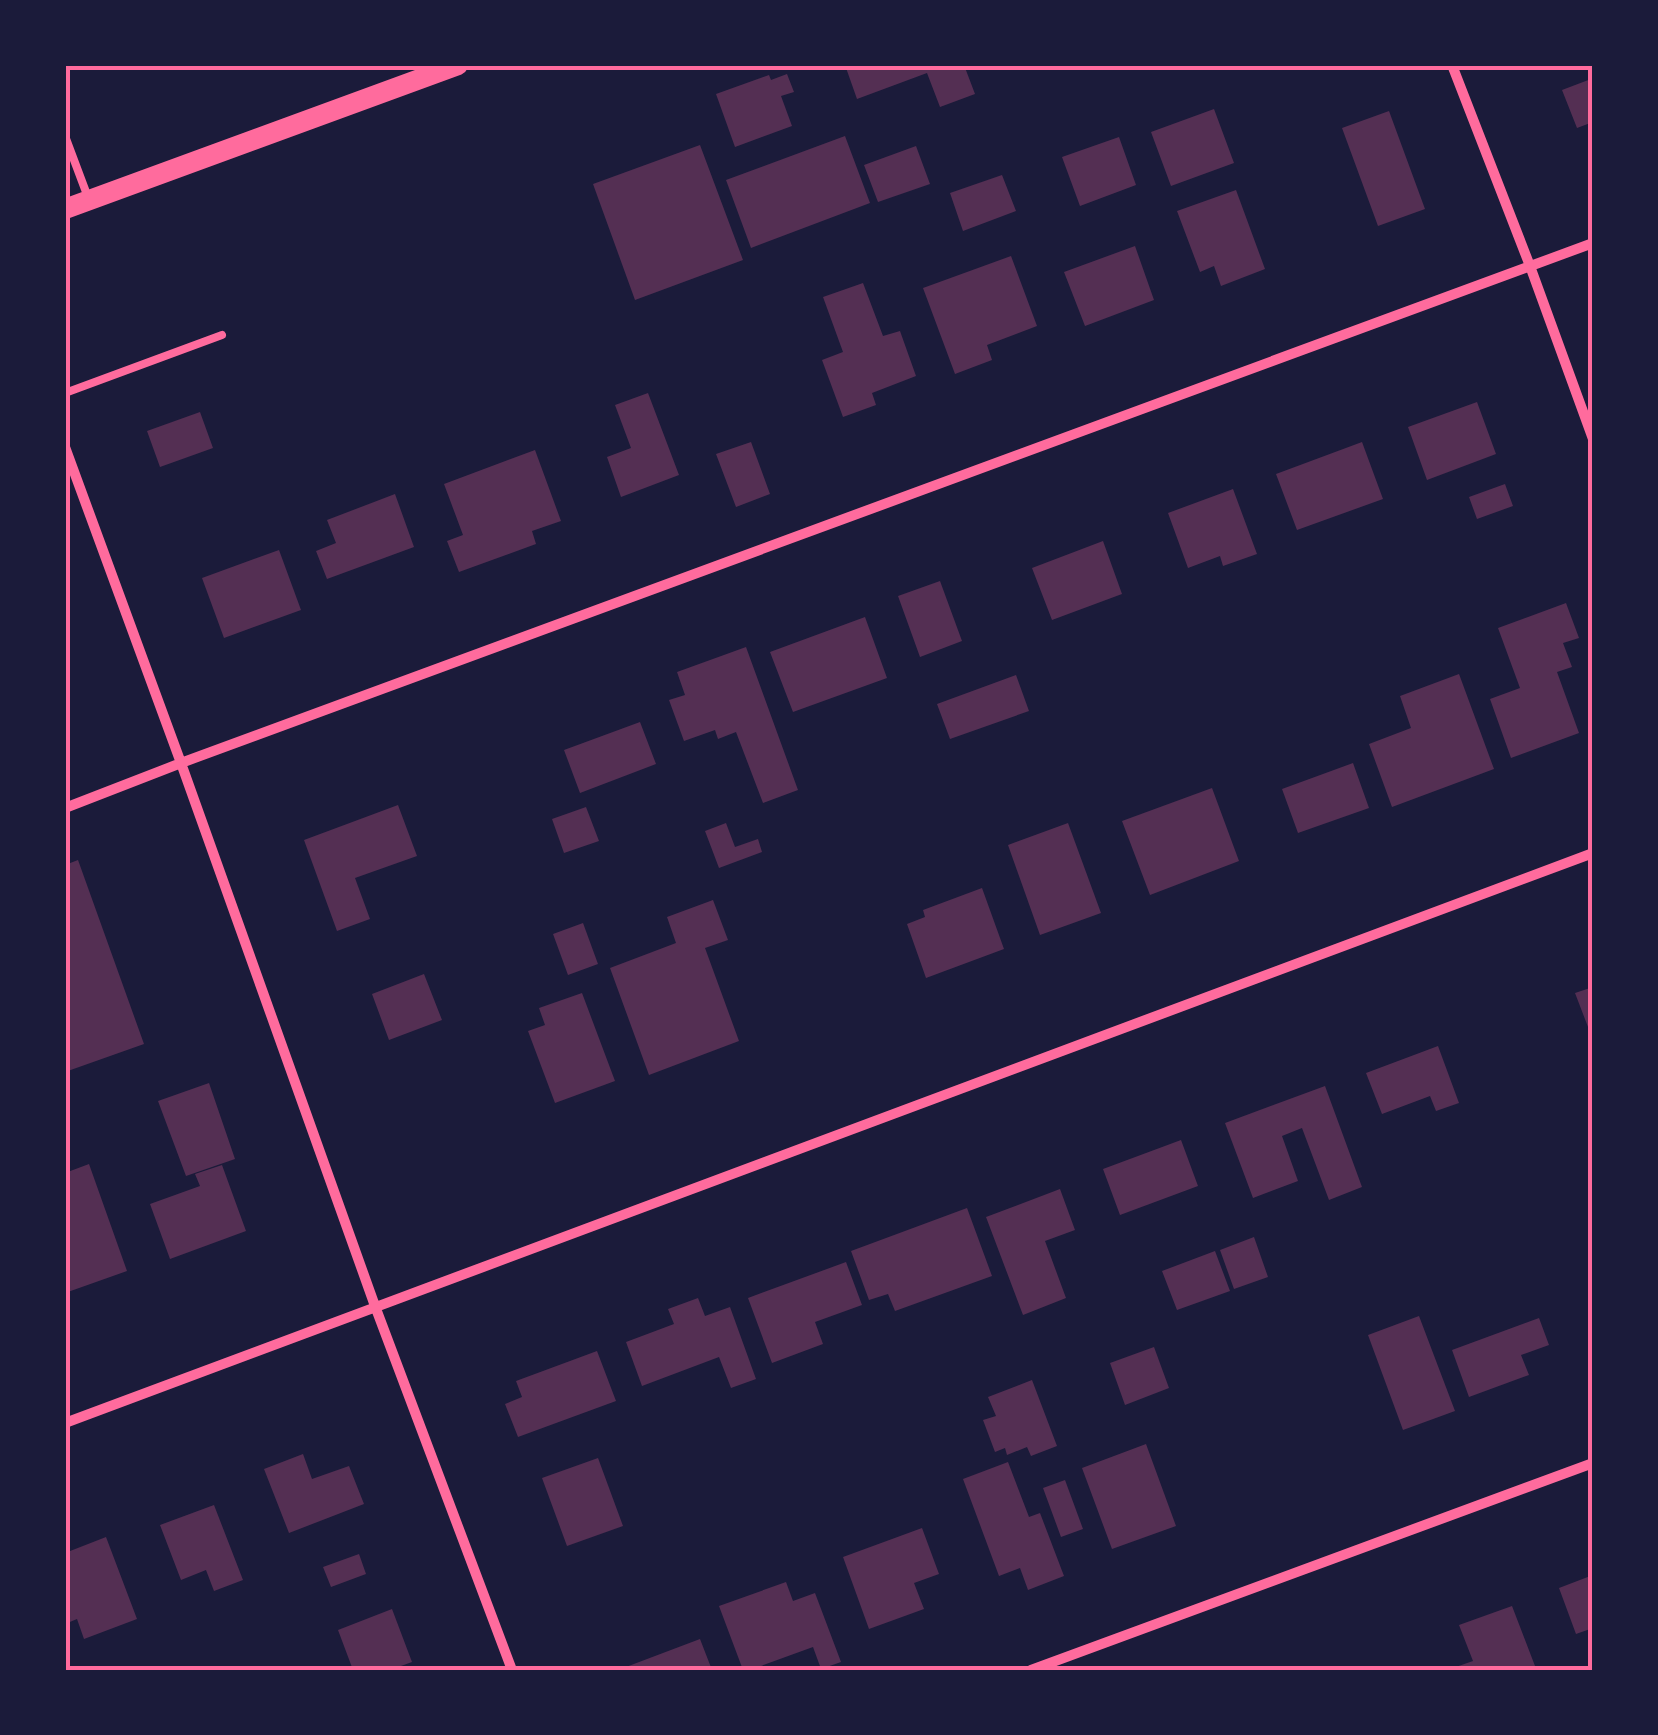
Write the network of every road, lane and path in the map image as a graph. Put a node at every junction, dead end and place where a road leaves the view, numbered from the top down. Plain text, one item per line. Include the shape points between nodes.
1 (458, 65) edge
2 (1452, 65) edge
3 (65, 136) edge
4 (88, 200) junction
5 (65, 208) edge
6 (1593, 243) edge
7 (1530, 266) junction
8 (222, 335) dead end
9 (65, 393) edge
10 (1593, 439) edge
11 (65, 448) edge
12 (181, 763) junction
13 (65, 808) edge
14 (1593, 853) edge
15 (375, 1306) junction
16 (65, 1424) edge
17 (1593, 1462) edge
18 (512, 1670) edge
19 (1031, 1670) edge

1 - 4 main road
2 - 7 street
3 - 4 lane
4 - 5 main road
6 - 7 street
7 - 10 street
7 - 12 street
8 - 9 lane
11 - 12 street
12 - 13 street
12 - 15 street
14 - 15 street
15 - 16 street
15 - 18 street
17 - 19 street

